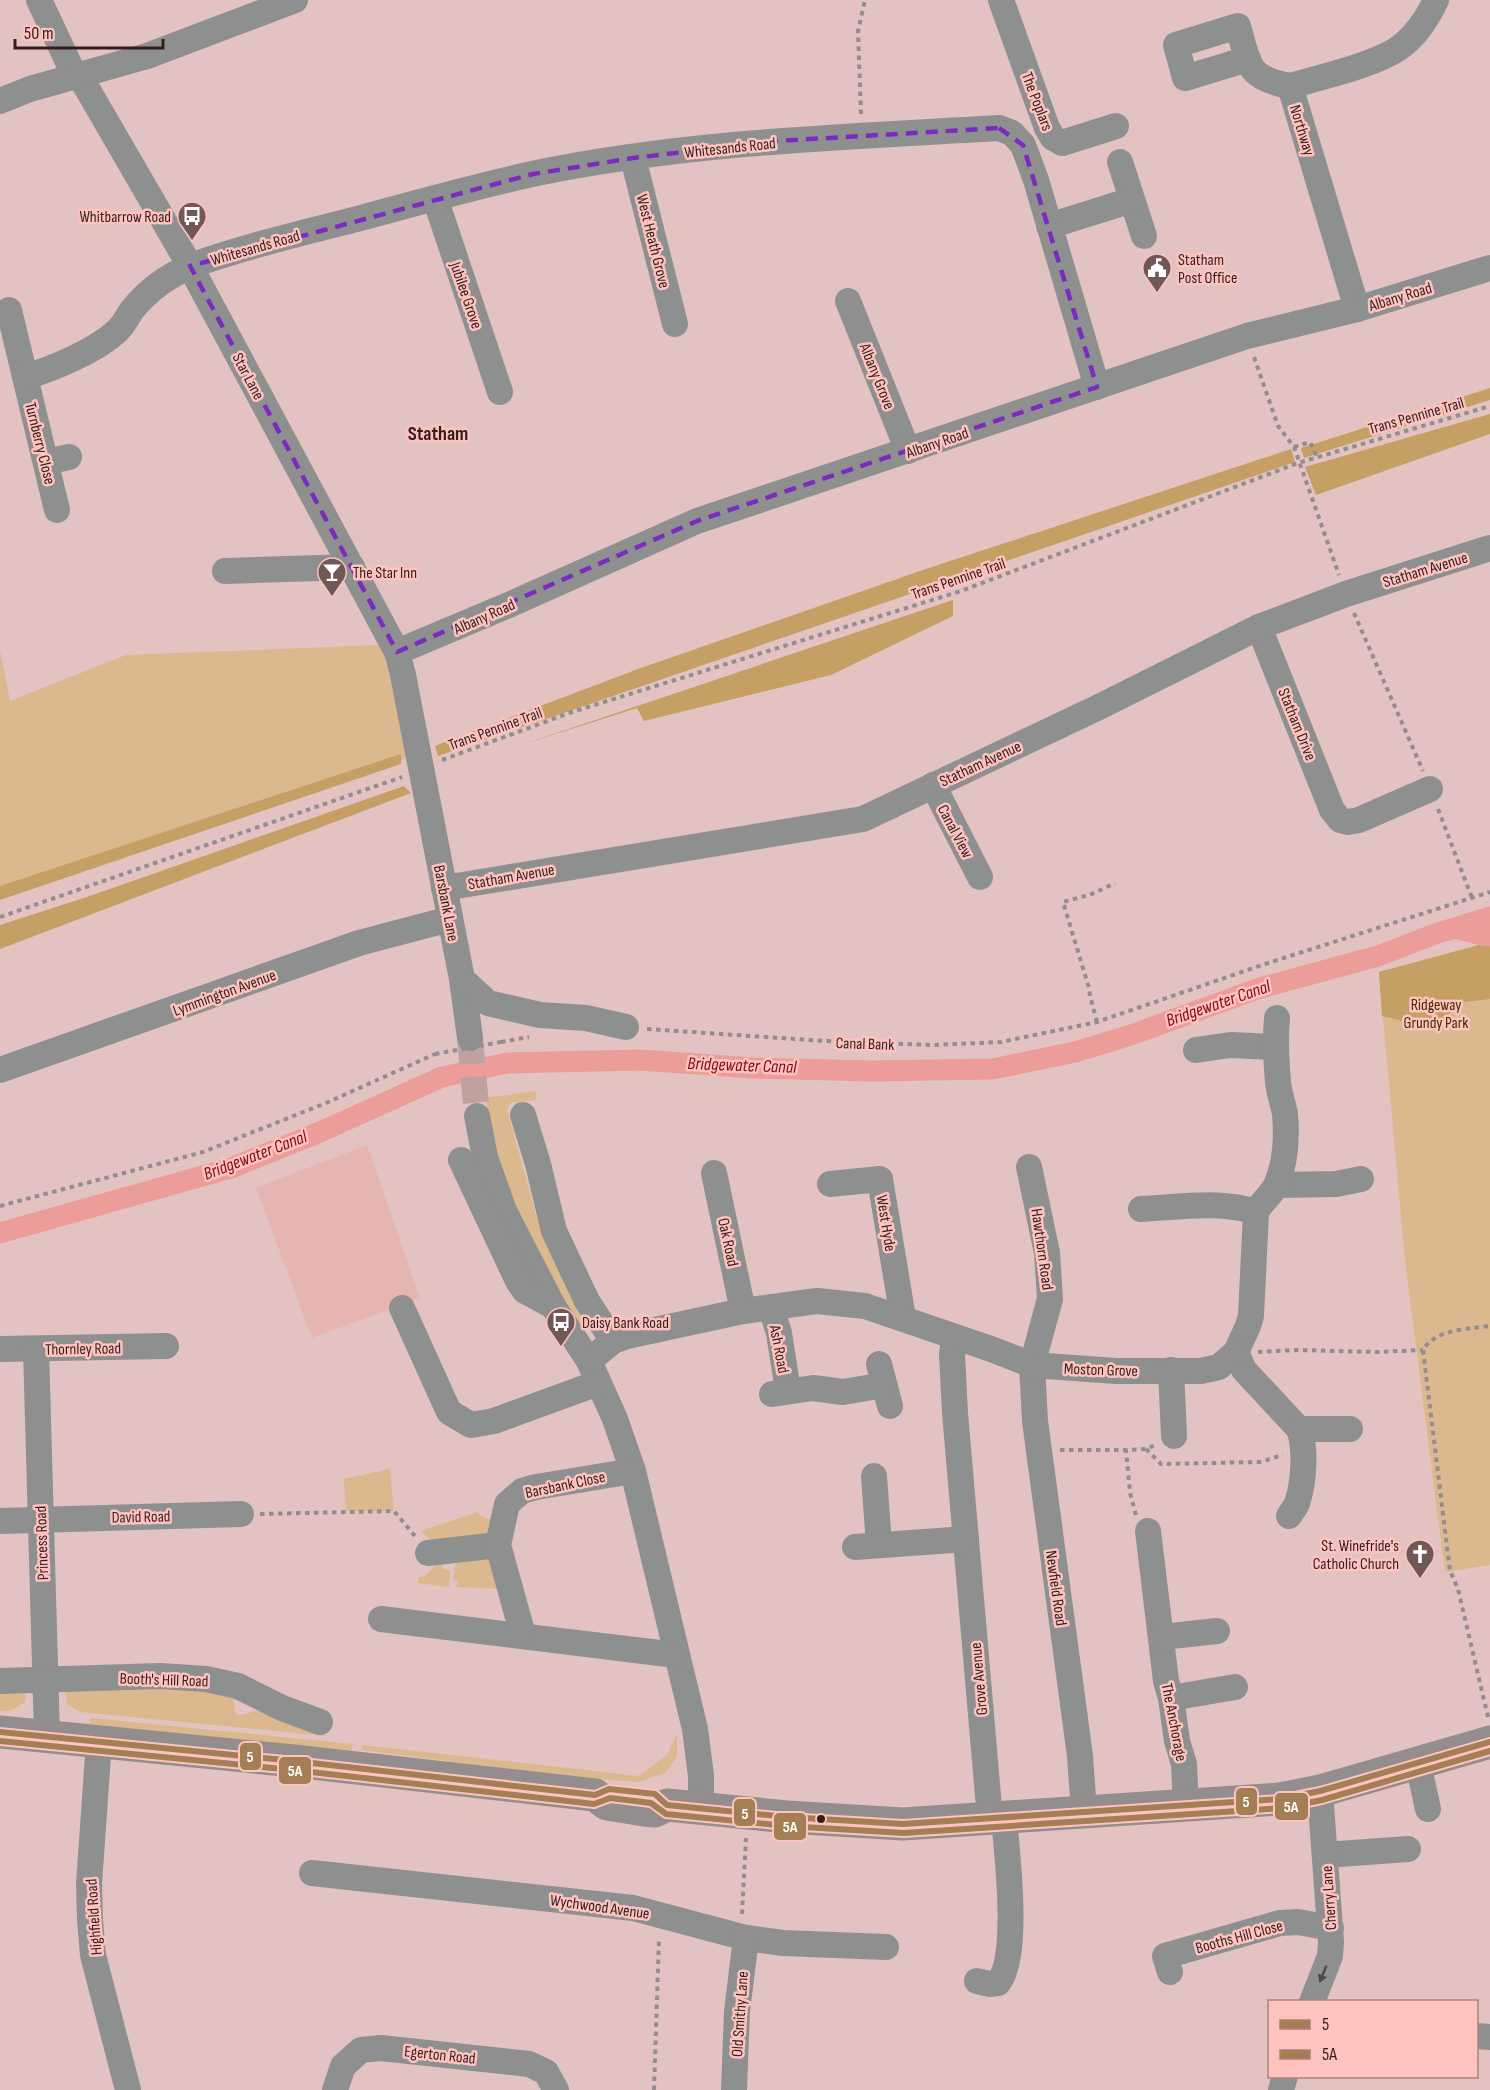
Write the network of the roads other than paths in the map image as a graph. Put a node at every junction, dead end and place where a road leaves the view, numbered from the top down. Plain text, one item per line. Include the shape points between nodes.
1 (39, 0) edge
2 (295, 0) edge
3 (1001, 0) edge
4 (1436, 0) edge
5 (1248, 59) dead end
6 (76, 76) junction
7 (1290, 86) junction
8 (0, 101) edge
9 (1116, 126) dead end
10 (633, 158) junction
11 (1120, 162) dead end
12 (435, 198) junction
13 (1132, 200) junction
14 (1049, 226) junction
15 (1144, 236) dead end
16 (190, 266) junction
17 (1490, 268) edge
18 (848, 301) dead end
19 (1357, 309) junction
20 (9, 310) dead end
21 (675, 324) dead end
22 (25, 377) junction
23 (1097, 387) junction
24 (500, 392) dead end
25 (908, 451) junction
26 (57, 510) dead end
27 (1490, 548) edge
28 (352, 567) junction
29 (225, 571) dead end
30 (1259, 627) junction
31 (397, 652) junction
32 (425, 767) joint
33 (933, 785) junction
34 (1430, 789) road end
35 (980, 877) dead end
36 (444, 888) junction
37 (450, 920) junction
38 (462, 979) junction
39 (1277, 1018) dead end
40 (626, 1028) road end
41 (470, 1038) tunnel mouth
42 (1275, 1047) junction
43 (1196, 1050) dead end
44 (0, 1070) edge
45 (523, 1115) dead end
46 (477, 1116) tunnel mouth
47 (461, 1160) dead end
48 (1029, 1167) dead end
49 (714, 1173) dead end
50 (1360, 1179) dead end
51 (830, 1184) dead end
52 (1277, 1185) junction
53 (1141, 1209) dead end
54 (1256, 1212) junction
55 (553, 1306) junction
56 (771, 1307) junction
57 (402, 1308) dead end
58 (743, 1311) junction
59 (903, 1318) junction
60 (954, 1337) junction
61 (613, 1341) junction
62 (166, 1346) dead end
63 (0, 1349) edge
64 (36, 1349) junction
65 (1236, 1352) junction
66 (1032, 1365) junction
67 (1171, 1370) junction
68 (594, 1372) junction
69 (884, 1385) dead end
70 (1350, 1429) dead end
71 (1174, 1436) road end
72 (1302, 1440) junction
73 (633, 1471) junction
74 (874, 1476) dead end
75 (241, 1514) road end
76 (1288, 1516) dead end
77 (40, 1519) junction
78 (0, 1521) edge
79 (1148, 1531) road end
80 (966, 1539) junction
81 (498, 1545) junction
82 (428, 1552) road end
83 (381, 1619) dead end
84 (1217, 1630) dead end
85 (524, 1635) junction
86 (1162, 1637) junction
87 (676, 1654) junction
88 (46, 1679) junction
89 (0, 1681) edge
90 (1235, 1687) dead end
91 (1171, 1698) junction
92 (320, 1722) dead end
93 (0, 1732) edge
94 (47, 1736) junction
95 (99, 1741) junction
96 (1490, 1742) edge
97 (1418, 1762) junction
98 (1320, 1791) junction
99 (1186, 1806) junction
100 (701, 1807) junction
101 (1428, 1809) dead end
102 (1084, 1812) junction
103 (997, 1818) junction
104 (1408, 1849) dead end
105 (1325, 1855) junction
106 (312, 1873) dead end
107 (1331, 1928) junction
108 (746, 1938) junction
109 (886, 1947) dead end
110 (1170, 1972) dead end
111 (976, 1981) dead end
112 (1312, 2000) edge
113 (128, 2090) edge
114 (335, 2090) edge
115 (556, 2090) edge
116 (734, 2090) edge

1 - 6 street, Star Lane
2 - 6 street via 147,56
3 - 9 street, The Poplars via 1053,138 1062,143
4 - 7 street, Northway via 1414,35 1391,53
5 - 7 street via 1258,76
6 - 8 street
6 - 16 street, Star Lane via 85,85
7 - 19 street, Northway
10 - 12 street, Whitesands Road via 533,174
10 - 14 street, Whitesands Road via 766,142 999,128 1012,133 1023,145
10 - 21 street, West Heath Grove
11 - 13 street
12 - 16 street, Whitesands Road
12 - 24 street, Jubilee Grove
13 - 14 street
13 - 15 street
14 - 23 street, Whitesands Road
16 - 22 street via 152,289 118,331 102,342 50,369
16 - 28 street, Star Lane
17 - 19 street, Albany Road
18 - 25 street, Albany Grove
19 - 23 street, Albany Road via 1247,336
20 - 22 street, Turnberry Close
22 - 26 street, Turnberry Close via 57,459
23 - 25 street, Albany Road
25 - 31 street, Albany Road via 697,522
27 - 30 street, Statham Avenue via 1346,594
28 - 29 street
28 - 31 street, Star Lane
30 - 33 street, Statham Avenue via 1099,708
30 - 34 street, Statham Drive via 1336,823 1359,820
31 - 32 street, Star Lane
32 - 36 street, Barsbank Lane
33 - 35 street, Canal View
33 - 36 street, Statham Avenue via 863,819
36 - 37 street, Barsbank Lane
37 - 38 street, Barsbank Lane
37 - 44 street, Lymmington Avenue via 359,943
38 - 40 street via 488,1003
38 - 41 street, Barsbank Lane
39 - 42 street
42 - 43 street via 1230,1045
42 - 52 street via 1286,1128
45 - 61 street via 554,1231 587,1301
46 - 55 street via 485,1158 504,1211
47 - 55 street via 518,1281 525,1291
48 - 66 street, Hawthorn Road via 1047,1253 1050,1299
49 - 58 street, Oak Road
50 - 52 street via 1336,1184
51 - 59 street, West Hyde via 880,1179
52 - 54 street
53 - 54 street via 1220,1206
54 - 65 street via 1251,1316
55 - 68 street
56 - 58 street
56 - 59 street via 817,1301 865,1306
56 - 69 street, Ash Road via 778,1333 780,1392 813,1388 843,1392
57 - 68 street via 449,1412 471,1425 494,1421
58 - 61 street
59 - 60 street
60 - 66 street
60 - 80 street, Grove Avenue via 955,1413
61 - 68 street
62 - 64 street, Thornley Road
63 - 64 street, Thornley Road
64 - 77 street, Princess Road
65 - 67 street, Moston Grove via 1219,1367
65 - 72 street via 1244,1370
66 - 67 street, Moston Grove
66 - 102 street, Newfield Road
67 - 71 street
68 - 73 street
70 - 72 street
72 - 76 street via 1298,1501
73 - 81 street, Barsbank Close via 522,1491 507,1504
73 - 87 street
74 - 80 street via 867,1546
75 - 77 street, David Road
77 - 78 street, David Road
77 - 88 street, Princess Road
79 - 86 street, The Anchorage
80 - 103 street, Grove Avenue
81 - 82 street
81 - 85 street, Barsbank Close
83 - 85 street
84 - 86 street
85 - 87 street
86 - 91 street, The Anchorage
87 - 100 street via 698,1745
88 - 89 street, Booth's Hill Road
88 - 92 street, Booth's Hill Road via 206,1679 238,1686
88 - 94 street, Princess Road
90 - 91 street
91 - 99 street, The Anchorage via 1184,1764
93 - 94 main road
94 - 95 main road
95 - 100 main road via 595,1796 609,1789 655,1794 667,1805
95 - 113 street, Highfield Road via 90,1920 93,1955
96 - 97 main road
97 - 98 main road
97 - 101 street
98 - 99 main road via 1280,1799
98 - 105 street, Cherry Lane
99 - 102 main road
100 - 103 main road via 903,1824
102 - 103 main road
103 - 111 street, Grove Avenue via 1008,1865 1008,1960 998,1983
104 - 105 street
105 - 107 street, Cherry Lane
106 - 108 street, Wychwood Avenue via 633,1908
107 - 110 street, Booths Hill Close via 1280,1923 1165,1956
107 -> 112 street, Cherry Lane via 1330,1956
108 - 109 street, Wychwood Avenue
108 - 116 street, Old Smithy Lane via 737,2011
114 - 115 street, Egerton Road via 343,2066 361,2050 381,2048 529,2064 546,2072

